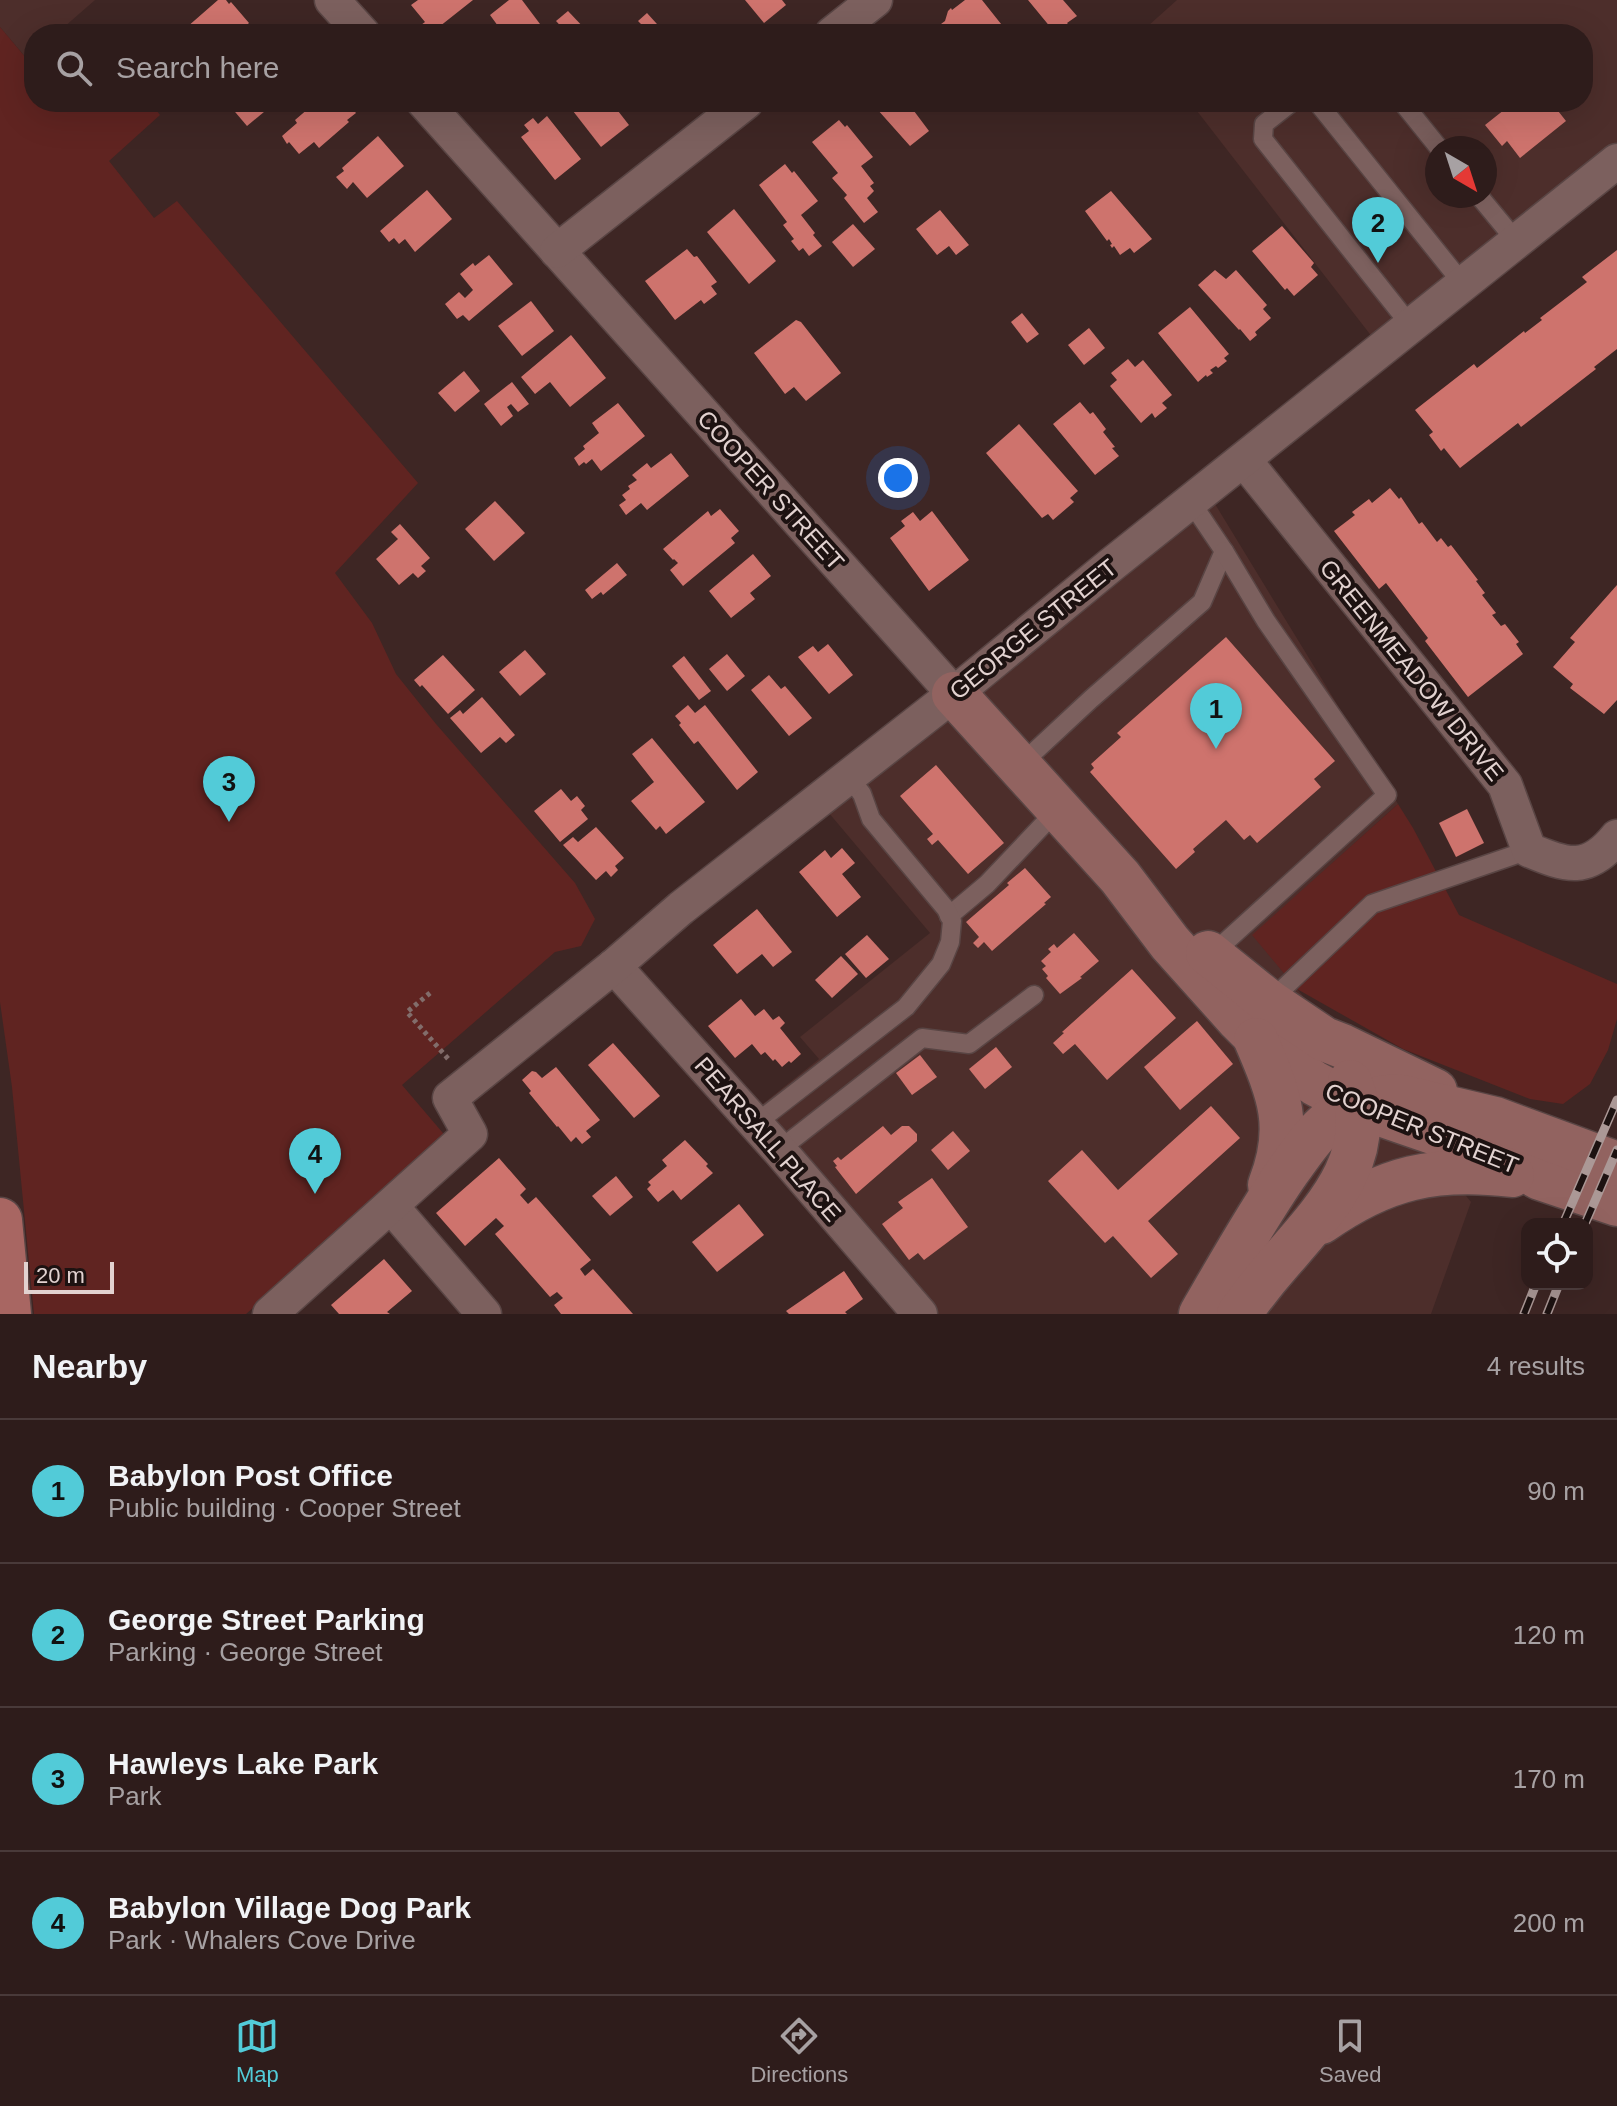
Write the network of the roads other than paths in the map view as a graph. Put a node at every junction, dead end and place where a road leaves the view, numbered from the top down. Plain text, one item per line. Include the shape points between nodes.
1 (332, 0) edge
2 (875, 0) edge
3 (354, 24) edge
4 (845, 24) edge
5 (433, 112) edge
6 (733, 112) edge
7 (1279, 112) edge
8 (1325, 112) edge
9 (1410, 112) edge
10 (1429, 136) edge
11 (1617, 161) edge
12 (1489, 208) edge
13 (1517, 242) junction
14 (557, 251) junction
15 (1463, 284) junction
16 (1411, 326) junction
17 (1244, 460) junction
18 (1191, 502) junction
19 (1224, 551) junction
20 (954, 694) junction
21 (1019, 766) junction
22 (849, 777) junction
23 (1058, 809) junction
24 (1617, 837) edge
25 (1529, 850) junction
26 (1120, 877) junction
27 (949, 916) junction
28 (1211, 955) junction
29 (614, 966) junction
30 (1034, 995) dead end
31 (1262, 1020) junction
32 (1324, 1039) junction
33 (1357, 1106) junction
34 (1495, 1119) junction
35 (755, 1124) junction
36 (779, 1150) junction
37 (1617, 1164) edge
38 (1540, 1178) junction
39 (1617, 1204) edge
40 (391, 1206) junction
41 (1260, 1210) junction
42 (0, 1220) edge
43 (1306, 1233) junction
44 (9, 1314) edge
45 (270, 1314) edge
46 (484, 1314) edge
47 (920, 1314) edge
48 (1201, 1314) edge
49 (1239, 1314) edge

1 - 3 street
2 - 4 street
5 - 14 street, COOPER STREET
6 - 14 street
7 - 16 lane via 1264,124 1263,139
8 - 15 lane
9 - 10 lane
11 - 13 street, GEORGE STREET
12 - 13 lane
13 - 15 street, GEORGE STREET
14 - 20 street, COOPER STREET
15 - 16 street, GEORGE STREET
16 - 17 street, GEORGE STREET
17 - 18 street, GEORGE STREET
17 - 25 street, GREENMEADOW DRIVE via 1505,785
18 - 19 lane
18 - 20 street, GEORGE STREET
19 - 21 lane via 1202,602
19 - 28 lane via 1387,795
20 - 21 street, COOPER STREET
20 - 22 street, GEORGE STREET
21 - 23 street, COOPER STREET
22 - 27 lane via 871,819
22 - 29 street, GEORGE STREET
23 - 26 street, COOPER STREET
23 - 27 lane
24 - 25 street via 1594,859 1578,864
25 - 31 lane via 1372,904
26 - 28 street, COOPER STREET
26 - 31 street, COOPER STREET via 1170,943
27 - 35 lane via 950,942 941,964 906,1007
28 - 31 street, COOPER STREET
29 - 35 street, PEARSALL PLACE
29 - 40 street, GEORGE STREET via 459,1091 470,1134
30 - 36 lane via 969,1044 922,1038
31 - 32 street, COOPER STREET
31 - 33 street, COOPER STREET via 1271,1052
31 - 41 street via 1282,1136
32 - 33 street via 1345,1070
32 - 34 street, COOPER STREET
33 - 34 street via 1386,1096 1402,1097
33 - 38 street, COOPER STREET via 1502,1156
33 - 41 street via 1318,1132
33 - 43 street via 1358,1135 1351,1163
34 - 37 street
35 - 36 street, PEARSALL PLACE
36 - 47 street, PEARSALL PLACE
38 - 39 street, COOPER STREET
38 - 43 street via 1458,1171 1413,1177 1347,1205
40 - 45 street
40 - 46 street
41 - 48 street
42 - 44 main road
43 - 49 street

